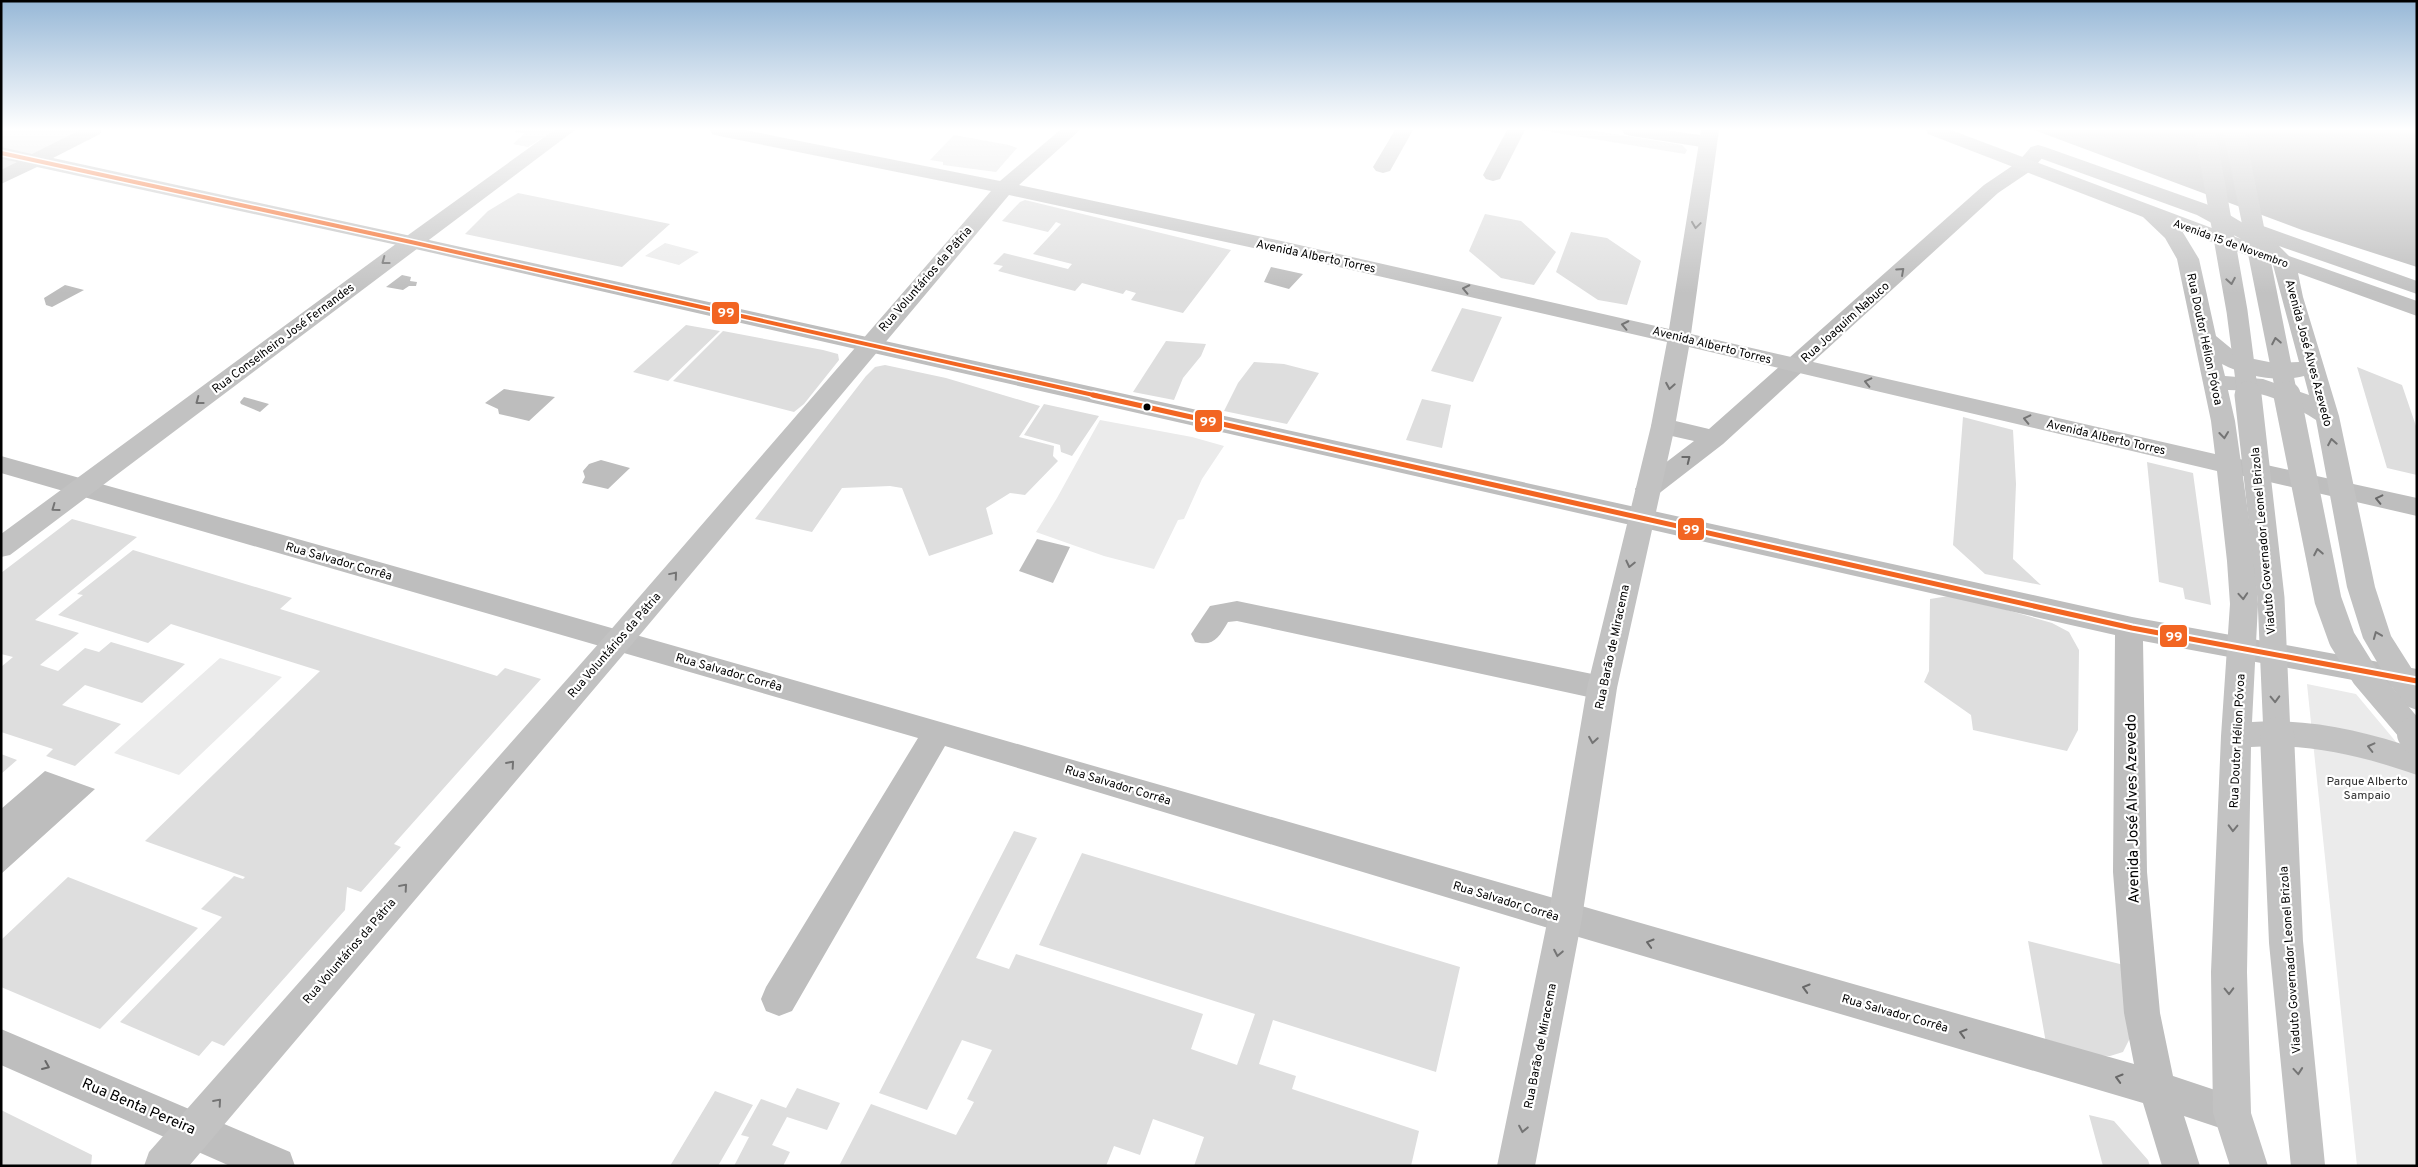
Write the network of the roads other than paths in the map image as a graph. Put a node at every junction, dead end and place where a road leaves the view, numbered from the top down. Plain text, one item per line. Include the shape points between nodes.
1 (148, 184) edge
2 (491, 184) edge
3 (998, 184) edge
4 (1702, 184) edge
5 (1998, 184) edge
6 (2089, 184) edge
7 (2120, 184) edge
8 (2214, 184) edge
9 (2245, 184) edge
10 (1006, 186) junction
11 (2198, 208) junction
12 (2150, 213) junction
13 (411, 242) junction
14 (2247, 248) junction
15 (2277, 256) junction
16 (2188, 259) junction
17 (2369, 271) junction
18 (2417, 288) edge
19 (2379, 295) junction
20 (2292, 297) junction
21 (2417, 309) edge
22 (1679, 337) junction
23 (2205, 338) junction
24 (869, 344) junction
25 (2312, 364) junction
26 (1796, 366) junction
27 (2217, 387) junction
28 (2327, 416) junction
29 (1663, 426) junction
30 (1714, 438) junction
31 (1, 464) edge
32 (2228, 464) junction
33 (83, 488) junction
34 (2340, 490) junction
35 (1645, 503) junction
36 (2417, 507) edge
37 (1, 548) edge
38 (2132, 628) junction
39 (1205, 634) dead end
40 (618, 641) junction
41 (2242, 649) junction
42 (2411, 686) edge
43 (1602, 688) junction
44 (938, 732) junction
45 (2236, 736) junction
46 (2417, 738) edge
47 (2417, 762) edge
48 (1565, 918) junction
49 (779, 999) dead end
50 (1, 1047) edge
51 (2157, 1089) junction
52 (2232, 1113) junction
53 (194, 1130) junction
54 (163, 1166) edge
55 (276, 1166) edge
56 (1516, 1166) edge
57 (2181, 1166) edge
58 (2250, 1166) edge
59 (2308, 1166) edge

1 - 13 street
2 - 13 main road, Rua Conselheiro José Fernandes
3 - 10 main road, Avenida Alberto Torres
4 -> 22 main road, Rua Barão de Miracema
26 -> 5 street, Rua Joaquim Nabuco
6 - 12 main road, Avenida 15 de Novembro
7 - 11 main road, Avenida 15 de Novembro
8 -> 59 main road, Viaduto Governador Leonel Brizola, bridge via 2237,311 2264,523 2271,598 2286,942
46 -> 9 main road, bridge via 2365,676 2342,639 2328,600
22 -> 10 main road, Avenida Alberto Torres
10 - 24 main road, Rua Voluntários da Pátria
11 - 15 main road via 2248,234
11 - 17 main road, Avenida 15 de Novembro
12 - 14 main road, Avenida 15 de Novembro
12 - 16 main road, Rua Doutor Hélion Póvoa via 2174,233
13 - 24 street
13 -> 33 main road, Rua Conselheiro José Fernandes
14 - 15 main road
14 - 16 main road via 2216,251
15 - 17 main road
15 - 19 main road, Avenida 15 de Novembro
15 - 20 main road, Avenida José Alves Azevedo via 2288,272
16 - 23 main road, Rua Doutor Hélion Póvoa
17 - 18 main road, Avenida 15 de Novembro
19 - 20 main road via 2327,289
19 - 21 main road, Avenida 15 de Novembro
20 - 25 main road, Avenida José Alves Azevedo
22 - 26 main road, Avenida Alberto Torres
22 -> 29 main road, Rua Barão de Miracema
23 - 25 main road via 2224,355 2240,362 2289,372 2304,370
23 - 27 main road, Rua Doutor Hélion Póvoa
24 - 35 street
40 -> 24 main road, Rua Voluntários da Pátria
25 - 28 main road, Avenida José Alves Azevedo
26 - 30 street, Rua Joaquim Nabuco
32 -> 26 main road, Avenida Alberto Torres
27 - 28 main road via 2222,383 2261,385 2300,398
27 -> 32 main road, Rua Doutor Hélion Póvoa
34 -> 28 main road, Avenida José Alves Azevedo
29 - 30 street
29 - 35 main road, Rua Barão de Miracema
35 -> 30 street, Rua Joaquim Nabuco
31 - 33 street, Rua Salvador Corrêa
32 - 34 street, Avenida Alberto Torres
32 -> 41 main road, Rua Doutor Hélion Póvoa via 2241,561 2244,604
33 -> 37 main road, Rua Conselheiro José Fernandes
33 - 40 street, Rua Salvador Corrêa
36 -> 34 street, Avenida Alberto Torres
42 -> 34 main road, Avenida José Alves Azevedo via 2377,638 2361,587
35 - 38 street
35 -> 43 main road, Rua Barão de Miracema
38 - 41 street
38 - 51 street, Avenida José Alves Azevedo via 2128,636 2130,872 2142,1013
39 - 43 street via 1220,613 1237,611
40 - 44 street, Rua Salvador Corrêa
53 -> 40 main road, Rua Voluntários da Pátria
41 - 42 street
41 - 45 main road, Rua Doutor Hélion Póvoa
43 -> 48 main road, Rua Barão de Miracema
44 - 48 street, Rua Salvador Corrêa
44 - 49 street
47 -> 45 main road via 2380,749 2322,738 2284,734
45 -> 52 main road, Rua Doutor Hélion Póvoa via 2229,972
51 -> 48 street, Rua Salvador Corrêa
48 -> 56 main road, Rua Barão de Miracema
50 -> 53 street, Rua Benta Pereira
51 - 52 street, Rua Salvador Corrêa
51 - 57 street, Avenida José Alves Azevedo
52 - 58 main road, Rua Doutor Hélion Póvoa
53 - 54 main road, Rua Voluntários da Pátria
53 - 55 street, Rua Benta Pereira

